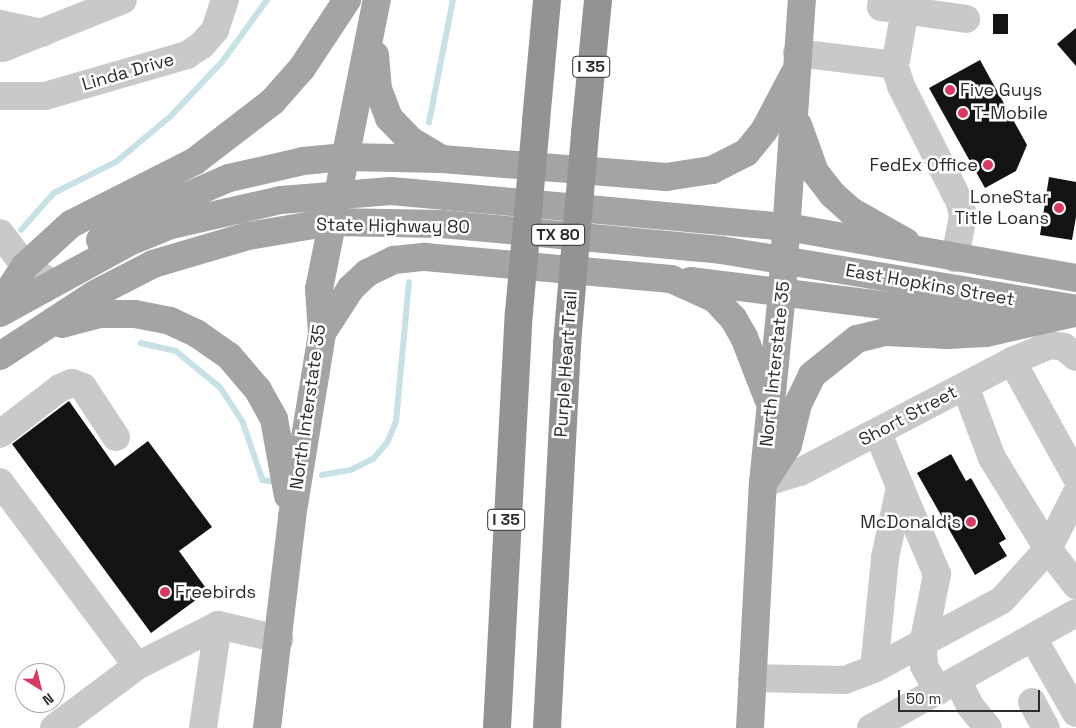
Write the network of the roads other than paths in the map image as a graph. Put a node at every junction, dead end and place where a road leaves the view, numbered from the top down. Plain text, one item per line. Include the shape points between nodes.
1 (123, 0) edge
2 (225, 0) edge
3 (347, 0) edge
4 (377, 0) edge
5 (547, 0) edge
6 (598, 0) edge
7 (802, 0) edge
8 (893, 5) edge
9 (87, 7) edge
10 (966, 19) dead end
11 (372, 26) junction
12 (2, 36) edge
13 (893, 61) junction
14 (796, 64) junction
15 (0, 96) edge
16 (793, 105) junction
17 (345, 157) junction
18 (442, 159) junction
19 (340, 194) junction
20 (331, 222) junction
21 (787, 227) junction
22 (0, 233) edge
23 (925, 253) junction
24 (955, 258) junction
25 (784, 260) junction
26 (25, 266) junction
27 (1076, 278) edge
28 (671, 279) junction
29 (53, 284) junction
30 (782, 291) junction
31 (1076, 297) edge
32 (1020, 300) junction
33 (0, 304) edge
34 (1076, 309) edge
35 (0, 313) edge
36 (1076, 313) edge
37 (34, 332) junction
38 (322, 333) junction
39 (0, 338) edge
40 (0, 356) edge
41 (1076, 357) edge
42 (1012, 361) junction
43 (965, 386) junction
44 (770, 405) junction
45 (878, 432) junction
46 (0, 434) edge
47 (116, 437) dead end
48 (1076, 477) edge
49 (0, 482) edge
50 (764, 483) junction
51 (900, 487) junction
52 (1076, 494) edge
53 (292, 517) junction
54 (1048, 548) junction
55 (1076, 585) edge
56 (1076, 613) edge
57 (218, 625) junction
58 (1033, 638) junction
59 (279, 639) junction
60 (923, 645) junction
61 (138, 666) junction
62 (874, 669) junction
63 (752, 678) junction
64 (948, 685) junction
65 (1032, 702) dead end
66 (1076, 713) edge
67 (54, 728) edge
68 (203, 728) edge
69 (267, 728) edge
70 (497, 728) edge
71 (547, 728) edge
72 (750, 728) edge
73 (871, 728) edge
74 (988, 728) edge
75 (1046, 728) edge

1 - 9 street
2 - 15 street, Linda Drive via 215,30 202,45 187,55 45,96
3 - 26 main road via 302,68 252,119 195,161 71,224
4 - 11 main road, North Interstate 35
5 - 70 highway, I 35, bridge via 519,313
6 - 71 highway, Purple Heart Trail / I 35, bridge via 567,344
7 - 14 main road, North Interstate 35
8 - 10 street
8 - 13 street via 896,60
9 - 12 street via 42,33
11 - 17 main road, North Interstate 35
11 - 18 main road via 378,89 389,118 410,140
13 - 14 street via 888,64
13 - 24 street via 901,86 960,203 963,215
14 - 16 main road, North Interstate 35
14 - 18 main road via 764,131 746,153 712,170 666,177
16 - 21 main road, North Interstate 35
16 - 23 main road via 805,151 815,172 832,194 851,211
17 - 18 main road
17 - 19 main road, North Interstate 35
17 - 29 main road via 271,167 229,178 170,202 101,239
19 - 20 main road, North Interstate 35
19 - 21 main road, State Highway 80 / TX 80 via 390,191
19 - 29 main road, State Highway 80 / TX 80 via 281,200 171,225 129,242
20 - 25 main road, State Highway 80 / TX 80 via 442,224 720,250
20 - 37 main road, State Highway 80 / TX 80 via 248,236 153,264 95,294
20 - 38 main road, North Interstate 35 via 319,289
21 - 23 main road, East Hopkins Street / TX 80
21 - 25 main road, North Interstate 35
22 - 26 street
23 - 24 main road, East Hopkins Street / TX 80
24 - 27 main road, East Hopkins Street / TX 80
25 - 30 main road, North Interstate 35
25 - 32 main road, East Hopkins Street / TX 80
26 - 29 street
26 - 33 main road
28 - 30 main road
28 - 38 main road via 425,257 394,260 368,273 351,288
28 - 44 main road via 715,299 733,318 744,337
29 - 35 main road, State Highway 80 / TX 80
29 - 39 main road via 37,305
30 - 32 main road via 953,312 983,310
30 - 44 main road, North Interstate 35
31 - 32 main road
32 - 34 main road, East Hopkins Street / TX 80
36 - 50 main road via 986,333 886,332 857,339 812,375 798,404 788,445
37 - 40 main road, State Highway 80 / TX 80
37 - 53 main road via 99,314 135,314 170,321 196,333 229,356 258,390 274,419
38 - 53 main road, North Interstate 35
41 - 42 street, Short Street via 1064,347 1050,345
42 - 43 street, Short Street
42 - 48 street
43 - 45 street, Short Street
43 - 54 street via 992,458
44 - 50 main road, North Interstate 35
45 - 50 street, Short Street via 800,472
45 - 51 street
46 - 47 street via 60,388 72,383 83,387
49 - 61 street
50 - 63 main road, North Interstate 35
51 - 60 street via 937,574
51 - 62 street via 885,558
52 - 54 street
53 - 59 main road, North Interstate 35
54 - 55 street
54 - 60 street via 1002,600
56 - 58 street
57 - 59 street
57 - 61 street
57 - 68 street
58 - 64 street
58 - 66 street
59 - 69 main road, North Interstate 35
60 - 62 street
60 - 64 street via 924,666
61 - 67 street
62 - 63 street via 845,680
63 - 72 main road, North Interstate 35
64 - 73 street
64 - 74 street
65 - 75 street

